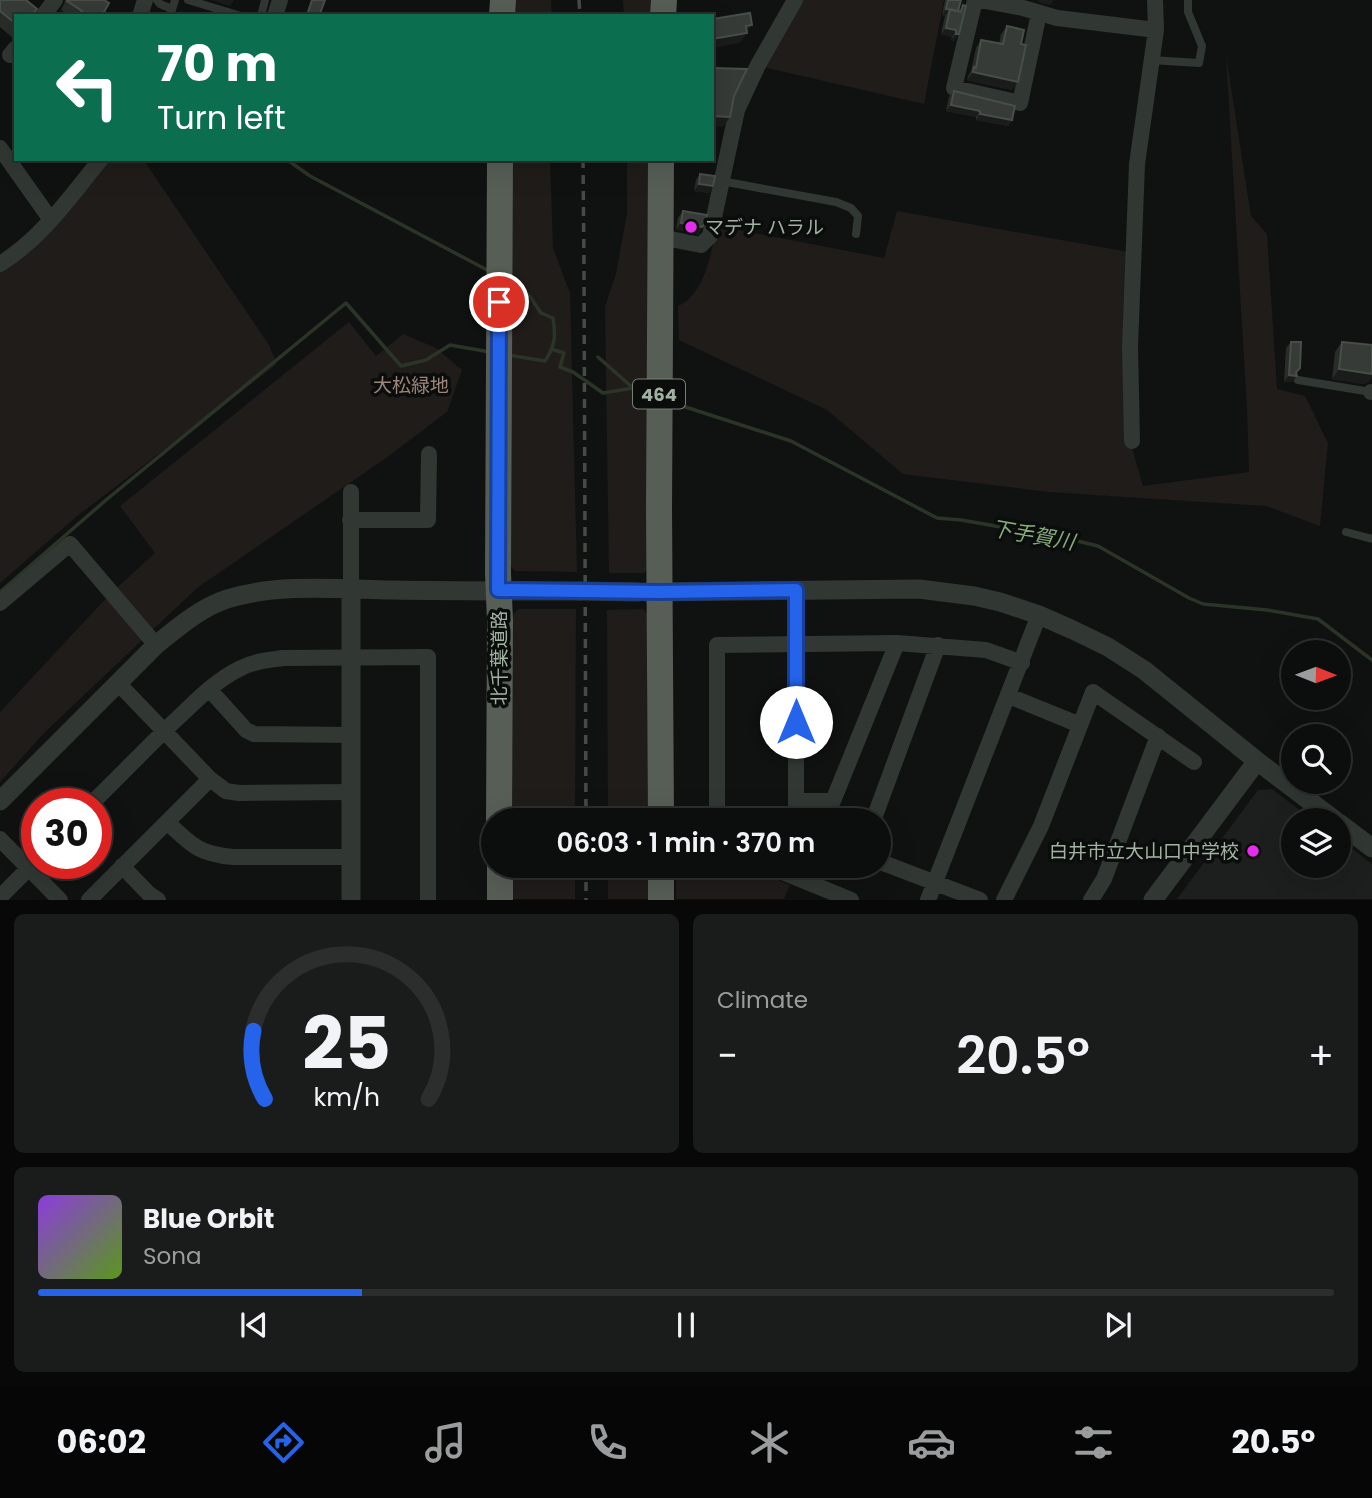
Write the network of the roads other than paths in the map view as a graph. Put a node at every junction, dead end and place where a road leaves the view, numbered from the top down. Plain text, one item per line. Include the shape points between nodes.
1 (157, 0) edge
2 (188, 0) edge
3 (795, 0) edge
4 (977, 0) edge
5 (1154, 0) edge
6 (1188, 0) edge
7 (197, 1) edge
8 (1023, 4) edge
9 (173, 11) edge
10 (1039, 13) junction
11 (236, 14) edge
12 (1156, 30) junction
13 (1151, 60) junction
14 (0, 148) edge
15 (98, 161) edge
16 (500, 161) edge
17 (661, 161) edge
18 (722, 181) junction
19 (51, 220) junction
20 (856, 233) dead end
21 (660, 237) junction
22 (0, 264) edge
23 (1298, 380) edge
24 (1372, 392) edge
25 (1132, 441) dead end
26 (429, 454) dead end
27 (351, 492) dead end
28 (350, 520) junction
29 (1346, 532) dead end
30 (1372, 538) edge
31 (351, 589) junction
32 (796, 590) junction
33 (508, 591) junction
34 (649, 592) junction
35 (0, 603) edge
36 (1039, 615) junction
37 (897, 643) junction
38 (796, 644) junction
39 (156, 645) junction
40 (938, 645) junction
41 (351, 656) junction
42 (1022, 663) junction
43 (118, 683) junction
44 (209, 689) junction
45 (1009, 696) junction
46 (1080, 725) junction
47 (164, 731) junction
48 (351, 735) junction
49 (1158, 736) junction
50 (1258, 761) junction
51 (1194, 762) dead end
52 (210, 779) junction
53 (107, 788) edge
54 (351, 792) junction
55 (0, 801) edge
56 (796, 801) junction
57 (500, 808) edge
58 (660, 808) edge
59 (717, 808) edge
60 (796, 808) edge
61 (878, 808) edge
62 (1319, 808) edge
63 (166, 822) junction
64 (1351, 832) edge
65 (0, 839) edge
66 (1372, 848) edge
67 (21, 855) edge
68 (351, 857) junction
69 (122, 866) junction
70 (891, 866) edge
71 (21, 876) edge
72 (500, 878) edge
73 (661, 878) edge
74 (808, 878) edge
75 (44, 879) edge
76 (935, 882) junction
77 (0, 897) edge
78 (60, 900) edge
79 (89, 900) edge
80 (158, 900) edge
81 (351, 900) edge
82 (428, 900) edge
83 (500, 900) edge
84 (661, 900) edge
85 (851, 900) edge
86 (928, 900) edge
87 (980, 900) edge
88 (1004, 900) edge
89 (1091, 900) edge
90 (1153, 900) edge

1 - 9 lane
2 - 7 lane
3 - 18 street via 737,110
4 - 8 street
4 - 10 street via 954,88 1020,103
5 - 12 street
6 - 13 lane via 1202,46 1199,64
7 - 11 lane
8 - 10 street
10 - 12 street
12 - 13 street
13 - 25 street via 1137,164 1130,347
14 - 19 street
15 - 19 street
16 - 33 highway, 北千葉道路 via 499,432
17 - 21 highway, 464
18 - 20 lane via 836,201 858,216
18 - 21 street via 710,236 701,245
19 - 22 street
21 - 34 highway, 464 via 659,508
23 - 24 lane
26 - 28 street via 428,520
27 - 28 street
28 - 31 street
29 - 30 lane
31 - 33 street
31 - 39 street via 277,590 225,600
31 - 41 street
32 - 34 street
32 - 36 street via 945,591
32 - 38 street
33 - 34 street, bridge
33 - 57 highway, 北千葉道路
34 - 58 highway, 464
35 - 39 street via 70,544
36 - 42 street
36 - 50 street via 1108,647 1144,670
37 - 38 street
37 - 40 street
37 - 56 street via 833,801
38 - 56 street
38 - 59 street via 717,645
39 - 43 street
40 - 42 street via 986,650
40 - 61 street
41 - 44 street via 265,660 244,666
41 - 48 street
41 - 82 street via 428,657
42 - 45 street
43 - 47 street
43 - 55 street
44 - 47 street
44 - 48 street via 254,734
45 - 46 street
45 - 76 street
46 - 49 street via 1093,692
46 - 88 street via 1041,826
47 - 52 street
47 - 53 street
48 - 54 street
49 - 51 street
49 - 89 street via 1104,879
50 - 62 street
50 - 90 street
52 - 54 street via 239,793
52 - 63 street
54 - 68 street
56 - 60 street
63 - 68 street via 189,844 214,855
63 - 69 street
64 - 66 street
65 - 67 street
68 - 81 street
69 - 79 street
69 - 80 street
70 - 76 street
71 - 77 street
72 - 83 highway
73 - 84 highway
74 - 85 street
75 - 78 street
76 - 86 street
76 - 87 street

